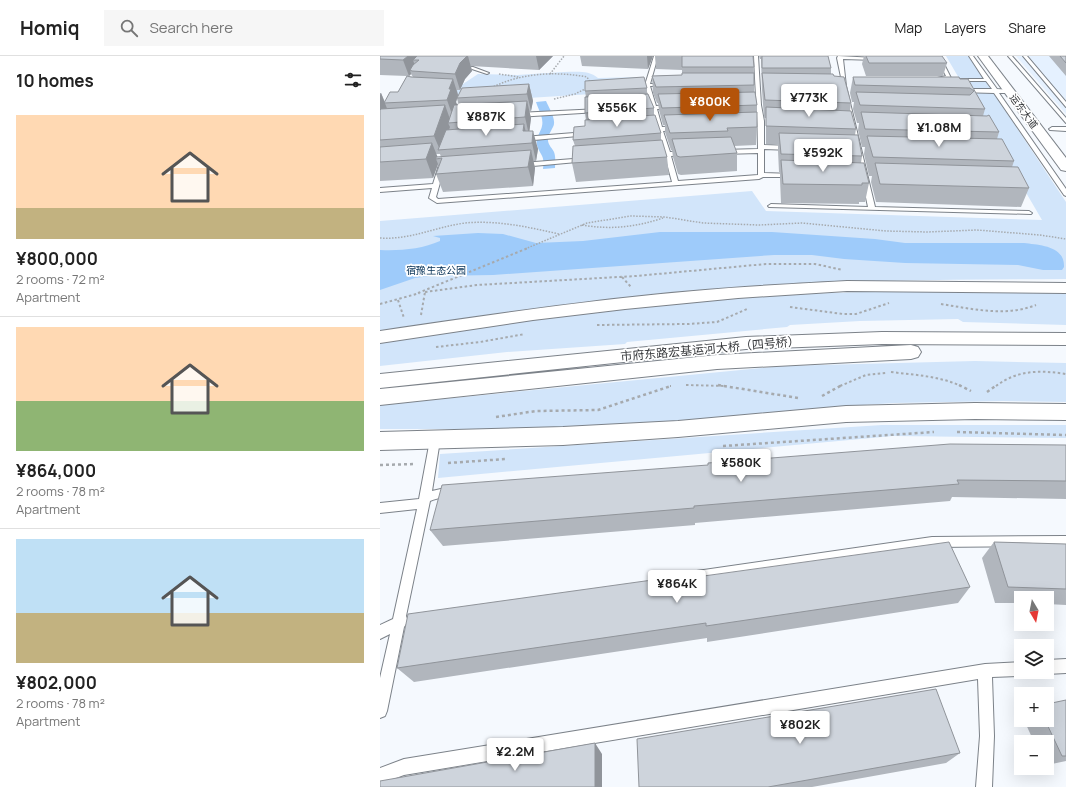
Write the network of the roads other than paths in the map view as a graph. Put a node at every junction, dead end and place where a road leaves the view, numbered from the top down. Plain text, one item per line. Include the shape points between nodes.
1 (656, 56) edge
2 (938, 56) edge
3 (971, 56) edge
4 (982, 56) edge
5 (994, 56) edge
6 (1010, 56) edge
7 (1025, 56) edge
8 (839, 57) edge
9 (756, 59) edge
10 (885, 59) edge
11 (764, 61) edge
12 (652, 66) junction
13 (660, 66) dead end
14 (452, 67) edge
15 (749, 68) edge
16 (757, 68) junction
17 (487, 73) road end
18 (945, 78) junction
19 (843, 79) junction
20 (850, 79) dead end
21 (926, 79) edge
22 (988, 80) junction
23 (647, 85) junction
24 (670, 86) edge
25 (749, 86) edge
26 (757, 86) junction
27 (765, 86) edge
28 (837, 87) edge
29 (845, 88) junction
30 (853, 88) edge
31 (955, 89) edge
32 (994, 89) junction
33 (1008, 90) junction
34 (751, 105) edge
35 (758, 105) junction
36 (850, 105) junction
37 (1066, 105) edge
38 (857, 106) edge
39 (653, 107) junction
40 (675, 107) edge
41 (637, 108) edge
42 (606, 110) edge
43 (512, 116) edge
44 (768, 121) edge
45 (1066, 121) edge
46 (761, 123) junction
47 (1047, 123) junction
48 (852, 125) junction
49 (753, 126) edge
50 (862, 127) edge
51 (683, 128) edge
52 (659, 129) junction
53 (1066, 129) edge
54 (644, 130) edge
55 (597, 133) edge
56 (519, 139) edge
57 (1063, 142) dead end
58 (801, 148) edge
59 (761, 149) junction
60 (847, 149) edge
61 (859, 151) junction
62 (867, 151) edge
63 (714, 152) edge
64 (690, 153) edge
65 (667, 154) junction
66 (643, 156) edge
67 (444, 157) edge
68 (596, 159) edge
69 (518, 166) edge
70 (1066, 167) edge
71 (448, 171) edge
72 (440, 172) junction
73 (761, 175) junction
74 (798, 176) edge
75 (858, 178) edge
76 (865, 178) junction
77 (873, 178) edge
78 (676, 184) junction
79 (435, 186) junction
80 (380, 190) edge
81 (1066, 194) edge
82 (771, 206) dead end
83 (872, 209) junction
84 (1029, 213) edge
85 (1066, 288) edge
86 (380, 337) edge
87 (1066, 339) edge
88 (1066, 354) edge
89 (380, 381) edge
90 (380, 397) edge
91 (1066, 412) edge
92 (435, 440) junction
93 (380, 441) edge
94 (462, 490) edge
95 (424, 500) junction
96 (380, 508) edge
97 (1066, 541) edge
98 (658, 583) edge
99 (415, 619) edge
100 (399, 621) junction
101 (380, 632) edge
102 (1066, 666) edge
103 (1054, 667) edge
104 (1014, 669) edge
105 (985, 671) junction
106 (380, 711) edge
107 (380, 776) edge
108 (984, 787) edge

1 - 12 lane
2 - 18 lane via 949,76
3 - 22 lane
4 - 33 main road, 运东大道
5 - 47 main road, 运东大道
6 - 45 lane
7 - 37 lane
8 - 10 lane
8 - 19 lane
9 - 11 lane
9 - 16 lane
12 - 13 lane
12 - 23 lane
14 - 17 lane via 473,68
15 - 16 lane
16 - 26 lane
18 - 21 lane
18 - 22 lane
19 - 20 lane
19 - 29 lane
22 - 32 lane
23 - 24 lane
23 - 39 lane
25 - 26 lane
26 - 27 lane
26 - 35 lane
28 - 29 lane
29 - 30 lane
29 - 36 lane
31 - 32 lane
32 - 33 lane
32 - 81 lane
33 - 70 main road, 运东大道
34 - 35 lane
35 - 46 lane
36 - 38 lane
36 - 48 lane
39 - 40 lane
39 - 41 lane
39 - 52 lane
42 - 43 lane
44 - 46 lane
46 - 49 lane
46 - 59 lane
47 - 53 lane
47 - 57 main road, 运东大道
48 - 50 lane
48 - 61 lane
51 - 52 lane
52 - 54 lane
52 - 65 lane
55 - 56 lane
58 - 59 lane
59 - 63 lane
59 - 73 lane
60 - 61 lane
61 - 62 lane
61 - 76 lane
64 - 65 lane
65 - 66 lane
65 - 78 lane
67 - 72 lane
68 - 69 lane
71 - 72 lane
72 - 79 lane
73 - 74 lane
73 - 78 lane
75 - 76 lane
76 - 77 lane
76 - 83 lane
78 - 79 lane via 445,201 432,198
79 - 80 lane
82 - 83 lane
83 - 84 lane
85 - 86 main road via 847,286 738,293 602,306
87 - 89 main road, 市府东路宏基运河大桥（四号桥） via 882,338 746,343
88 - 90 main road, 市府东路宏基运河大桥（四号桥） via 896,352 725,362
91 - 92 main road via 953,411 846,414 678,429
92 - 93 main road
92 - 95 lane
94 - 95 lane via 438,493
95 - 96 lane
95 - 100 lane
97 - 98 lane via 932,542
99 - 100 lane
100 - 101 lane
100 - 106 lane
102 - 103 lane
104 - 105 lane
105 - 107 lane via 404,767
105 - 108 lane

